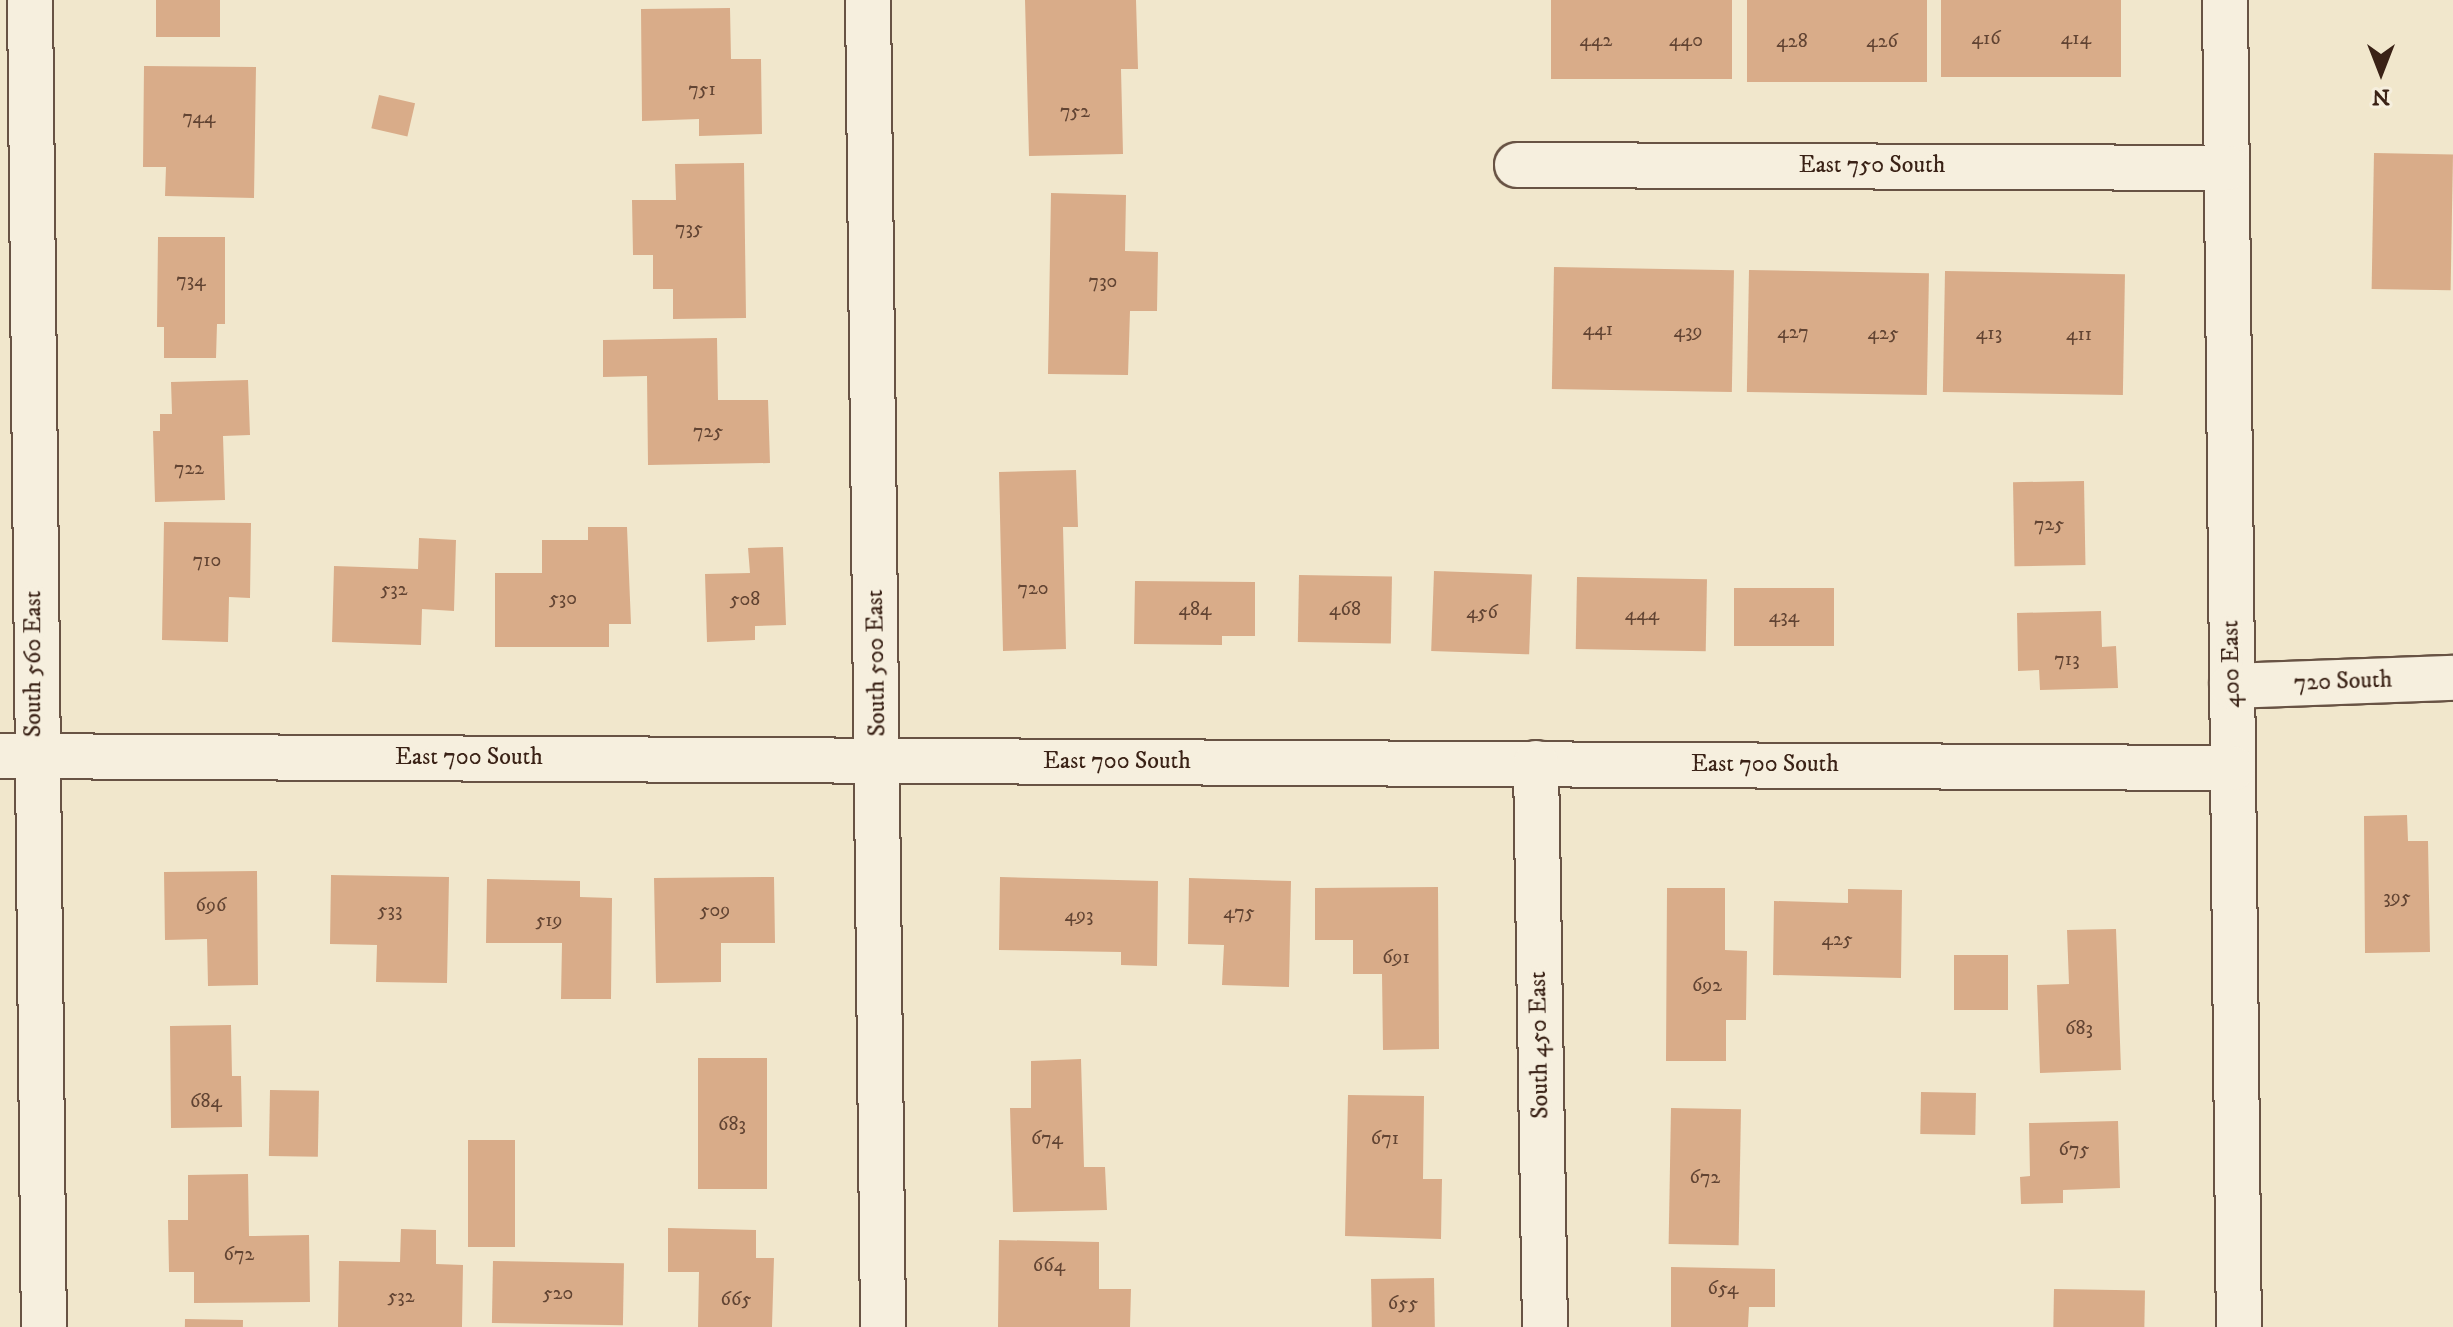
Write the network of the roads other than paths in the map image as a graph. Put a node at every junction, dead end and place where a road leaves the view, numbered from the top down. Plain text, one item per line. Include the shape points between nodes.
1 (30, 0) edge
2 (868, 0) edge
3 (2225, 0) edge
4 (1517, 165) dead end
5 (2227, 168) junction
6 (2453, 678) edge
7 (2232, 686) junction
8 (17, 756) edge
9 (879, 760) junction
10 (1536, 763) junction
11 (2233, 768) junction
12 (44, 1327) edge
13 (883, 1327) edge
14 (1545, 1327) edge
15 (2239, 1327) edge

1 - 8 street, South 560 East
2 - 9 street, South 500 East
3 - 5 street, 400 East
4 - 5 street, East 750 South
5 - 7 street, 400 East
6 - 7 street, 720 South
7 - 11 street, 400 East
8 - 9 street, East 700 South
8 - 12 street, South 560 East
9 - 10 street, East 700 South
9 - 13 street, South 500 East
10 - 11 street, East 700 South
10 - 14 street, South 450 East
11 - 15 street, 400 East

